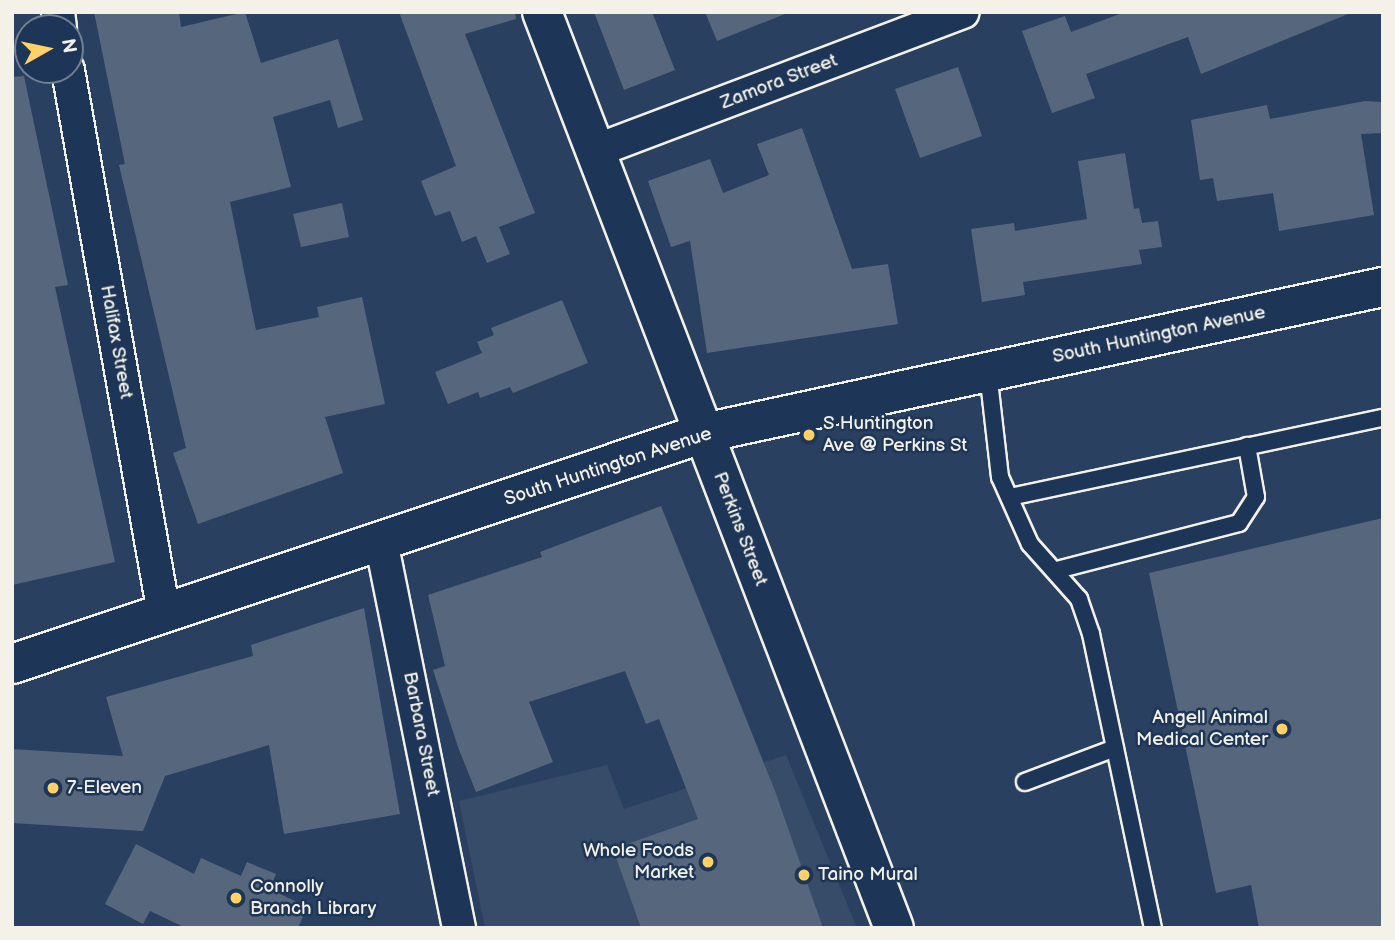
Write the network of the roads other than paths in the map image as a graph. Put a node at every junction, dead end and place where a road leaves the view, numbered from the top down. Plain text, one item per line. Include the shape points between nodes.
1 (542, 12) edge
2 (962, 12) edge
3 (70, 84) edge
4 (595, 151) junction
5 (1383, 287) edge
6 (988, 372) junction
7 (1383, 418) edge
8 (704, 433) junction
9 (1247, 446) junction
10 (1010, 497) junction
11 (381, 541) junction
12 (1057, 570) junction
13 (164, 614) junction
14 (12, 664) edge
15 (1115, 748) junction
16 (1025, 782) dead end
17 (459, 928) edge
18 (894, 928) edge
19 (1153, 928) edge

1 - 4 main road, Perkins Street
2 - 4 street, Zamora Street
3 - 13 street, Halifax Street
4 - 8 main road, Perkins Street
5 - 6 main road, South Huntington Avenue
6 - 8 main road, South Huntington Avenue
6 - 10 lane via 1000,477
7 - 9 lane
8 - 11 main road, South Huntington Avenue
8 - 18 main road, Perkins Street
9 - 10 lane
9 - 12 lane via 1256,497 1239,523
10 - 12 lane via 1030,544
11 - 13 main road, South Huntington Avenue
11 - 17 street, Barbara Street
12 - 15 lane via 1079,599 1091,634
13 - 14 main road, South Huntington Avenue
15 - 16 lane
15 - 19 lane

